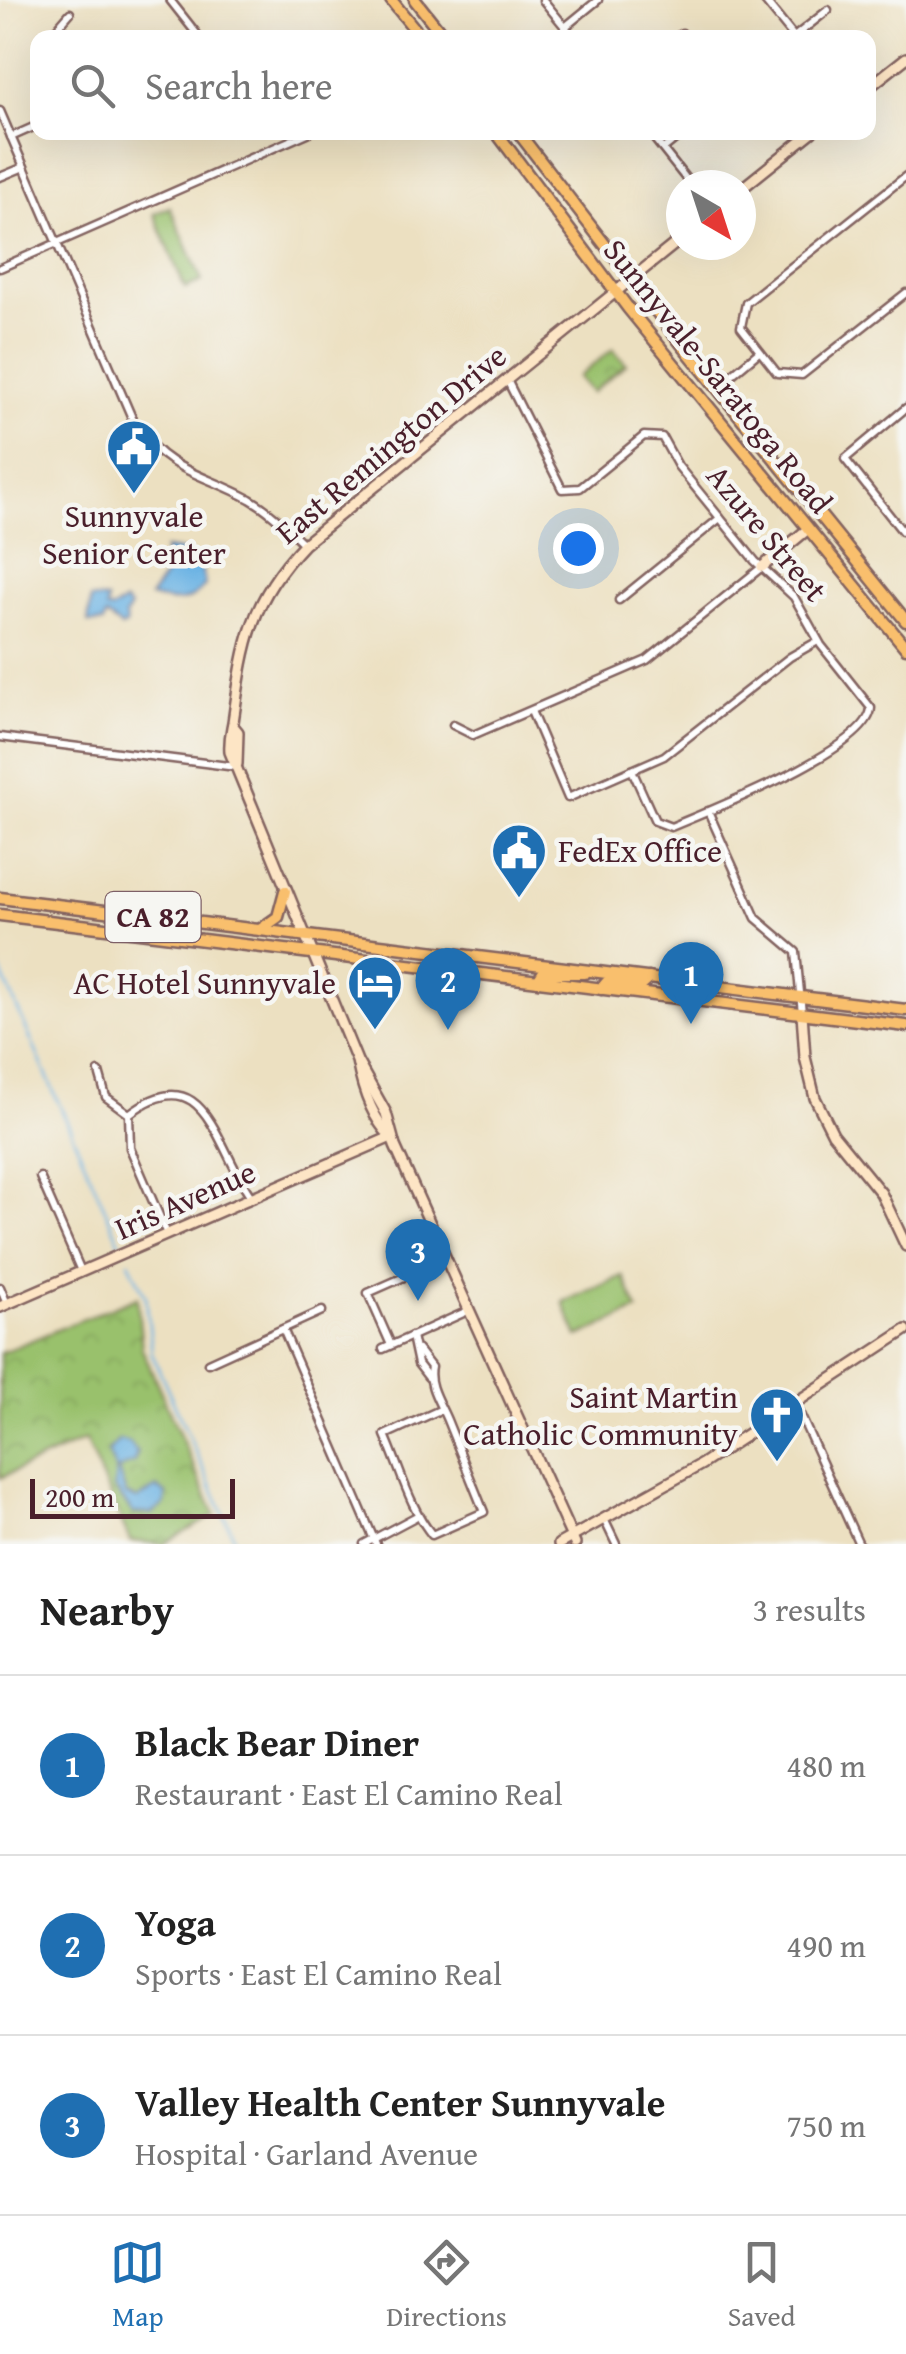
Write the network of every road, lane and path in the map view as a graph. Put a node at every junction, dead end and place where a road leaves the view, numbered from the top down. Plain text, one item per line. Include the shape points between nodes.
1 (170, 0) edge
2 (391, 0) edge
3 (414, 0) edge
4 (544, 0) edge
5 (598, 0) edge
6 (764, 0) edge
7 (828, 10) dead end
8 (70, 13) dead end
9 (565, 27) junction
10 (57, 30) edge
11 (194, 30) edge
12 (415, 30) edge
13 (439, 30) edge
14 (567, 30) edge
15 (788, 30) edge
16 (803, 30) edge
17 (906, 58) edge
18 (876, 82) edge
19 (0, 111) edge
20 (30, 129) edge
21 (12, 137) junction
22 (292, 140) edge
23 (502, 140) edge
24 (524, 140) edge
25 (656, 140) edge
26 (674, 140) edge
27 (802, 140) edge
28 (663, 149) junction
29 (24, 167) junction
30 (679, 170) edge
31 (0, 176) edge
32 (756, 176) edge
33 (906, 176) edge
34 (55, 244) junction
35 (666, 251) edge
36 (0, 268) edge
37 (631, 280) junction
38 (616, 291) junction
39 (906, 293) edge
40 (759, 352) junction
41 (729, 377) dead end
42 (506, 379) junction
43 (906, 408) edge
44 (720, 518) junction
45 (808, 528) junction
46 (904, 529) edge
47 (304, 544) junction
48 (762, 567) junction
49 (619, 600) dead end
50 (906, 621) edge
51 (818, 641) junction
52 (906, 648) edge
53 (530, 711) junction
54 (453, 725) dead end
55 (0, 738) edge
56 (237, 767) junction
57 (632, 770) junction
58 (708, 811) junction
59 (285, 891) junction
60 (0, 898) edge
61 (0, 914) edge
62 (260, 930) junction
63 (305, 936) junction
64 (312, 953) junction
65 (590, 971) junction
66 (649, 978) junction
67 (538, 980) junction
68 (601, 989) junction
69 (801, 997) junction
70 (906, 1010) edge
71 (802, 1013) junction
72 (906, 1026) edge
73 (99, 1072) dead end
74 (130, 1114) junction
75 (391, 1137) junction
76 (40, 1177) dead end
77 (252, 1198) junction
78 (168, 1235) junction
79 (906, 1246) edge
80 (448, 1257) junction
81 (82, 1272) junction
82 (0, 1287) edge
83 (4, 1306) edge
84 (471, 1309) junction
85 (322, 1311) dead end
86 (283, 1329) junction
87 (906, 1330) edge
88 (412, 1336) junction
89 (208, 1363) dead end
90 (795, 1403) junction
91 (442, 1409) junction
92 (416, 1516) junction
93 (604, 1519) junction
94 (573, 1540) edge
95 (375, 1541) edge
96 (364, 1544) edge
97 (558, 1544) edge
98 (616, 1544) edge
99 (860, 1544) edge

1 - 11 street
2 - 12 main road
3 - 13 main road
4 - 9 street
5 - 9 street
6 - 15 street
7 - 16 street
8 - 10 street
9 - 14 street
17 - 18 main road
19 - 21 street
20 - 21 street
21 - 29 street
22 - 34 street
23 - 38 main road, Sunnyvale-Saratoga Road
24 - 37 main road, Sunnyvale-Saratoga Road
25 - 28 street
26 - 28 street
27 - 32 main road
28 - 30 street
29 - 31 street
29 - 34 street
33 - 40 street via 746,304 740,326
34 - 36 street
34 - 47 street via 149,445 190,475 261,506
35 - 37 main road, East Remington Drive
37 - 38 main road, East Remington Drive
37 - 50 main road, Sunnyvale-Saratoga Road
38 - 42 main road, East Remington Drive
38 - 45 main road, Sunnyvale-Saratoga Road
39 - 40 street via 802,375 777,373
40 - 41 street
42 - 44 street, Azure Street via 562,489 580,488 653,434 666,440 675,462
42 - 47 main road, East Remington Drive
43 - 46 street via 845,459
44 - 48 street, Azure Street
44 - 49 street
45 - 48 main road
45 - 52 main road, Sunnyvale-Saratoga Road
47 - 56 main road, East Remington Drive via 272,584 237,671
48 - 51 street, Azure Street via 794,596
48 - 53 street via 647,660
51 - 57 street via 679,747
51 - 58 street, Azure Street via 872,713 798,772
53 - 54 street via 474,735
53 - 57 street via 568,798
55 - 56 street
56 - 59 main road, East Remington Drive
57 - 58 street via 664,828
58 - 69 street via 756,918 796,952
59 - 62 main road via 278,917
59 - 63 main road, East Remington Drive
60 - 62 main road, CA 82
61 - 64 main road, CA 82
62 - 63 main road, CA 82
63 - 64 main road, East Remington Drive
63 - 65 main road, CA 82
64 - 67 main road, CA 82
64 - 75 main road, East Remington Drive via 374,1112
65 - 66 main road, CA 82
65 - 67 main road via 543,973
66 - 68 main road via 640,986 607,982
66 - 69 main road, CA 82
67 - 68 main road, CA 82
68 - 71 main road, CA 82
69 - 70 main road, CA 82
69 - 71 street
71 - 72 main road, CA 82
71 - 79 main road via 815,1098 833,1134 881,1194
73 - 74 street via 106,1096
74 - 77 street via 170,1092 189,1094
74 - 78 street via 130,1148
75 - 77 main road, Iris Avenue
75 - 80 main road, East Remington Drive
76 - 81 street
77 - 78 main road, Iris Avenue
78 - 81 main road, Iris Avenue
80 - 84 main road, East Remington Drive
80 - 88 street via 368,1293 387,1347
81 - 83 main road, Iris Avenue
82 - 83 street
84 - 88 street
84 - 94 main road, East Remington Drive
85 - 86 street
86 - 89 street
86 - 95 street
87 - 90 main road
88 - 91 street via 418,1364
90 - 93 main road
90 - 99 street
91 - 92 street via 385,1436
91 - 92 street via 484,1512 432,1535
92 - 95 street
93 - 94 main road
93 - 98 street
94 - 97 main road
95 - 96 street

